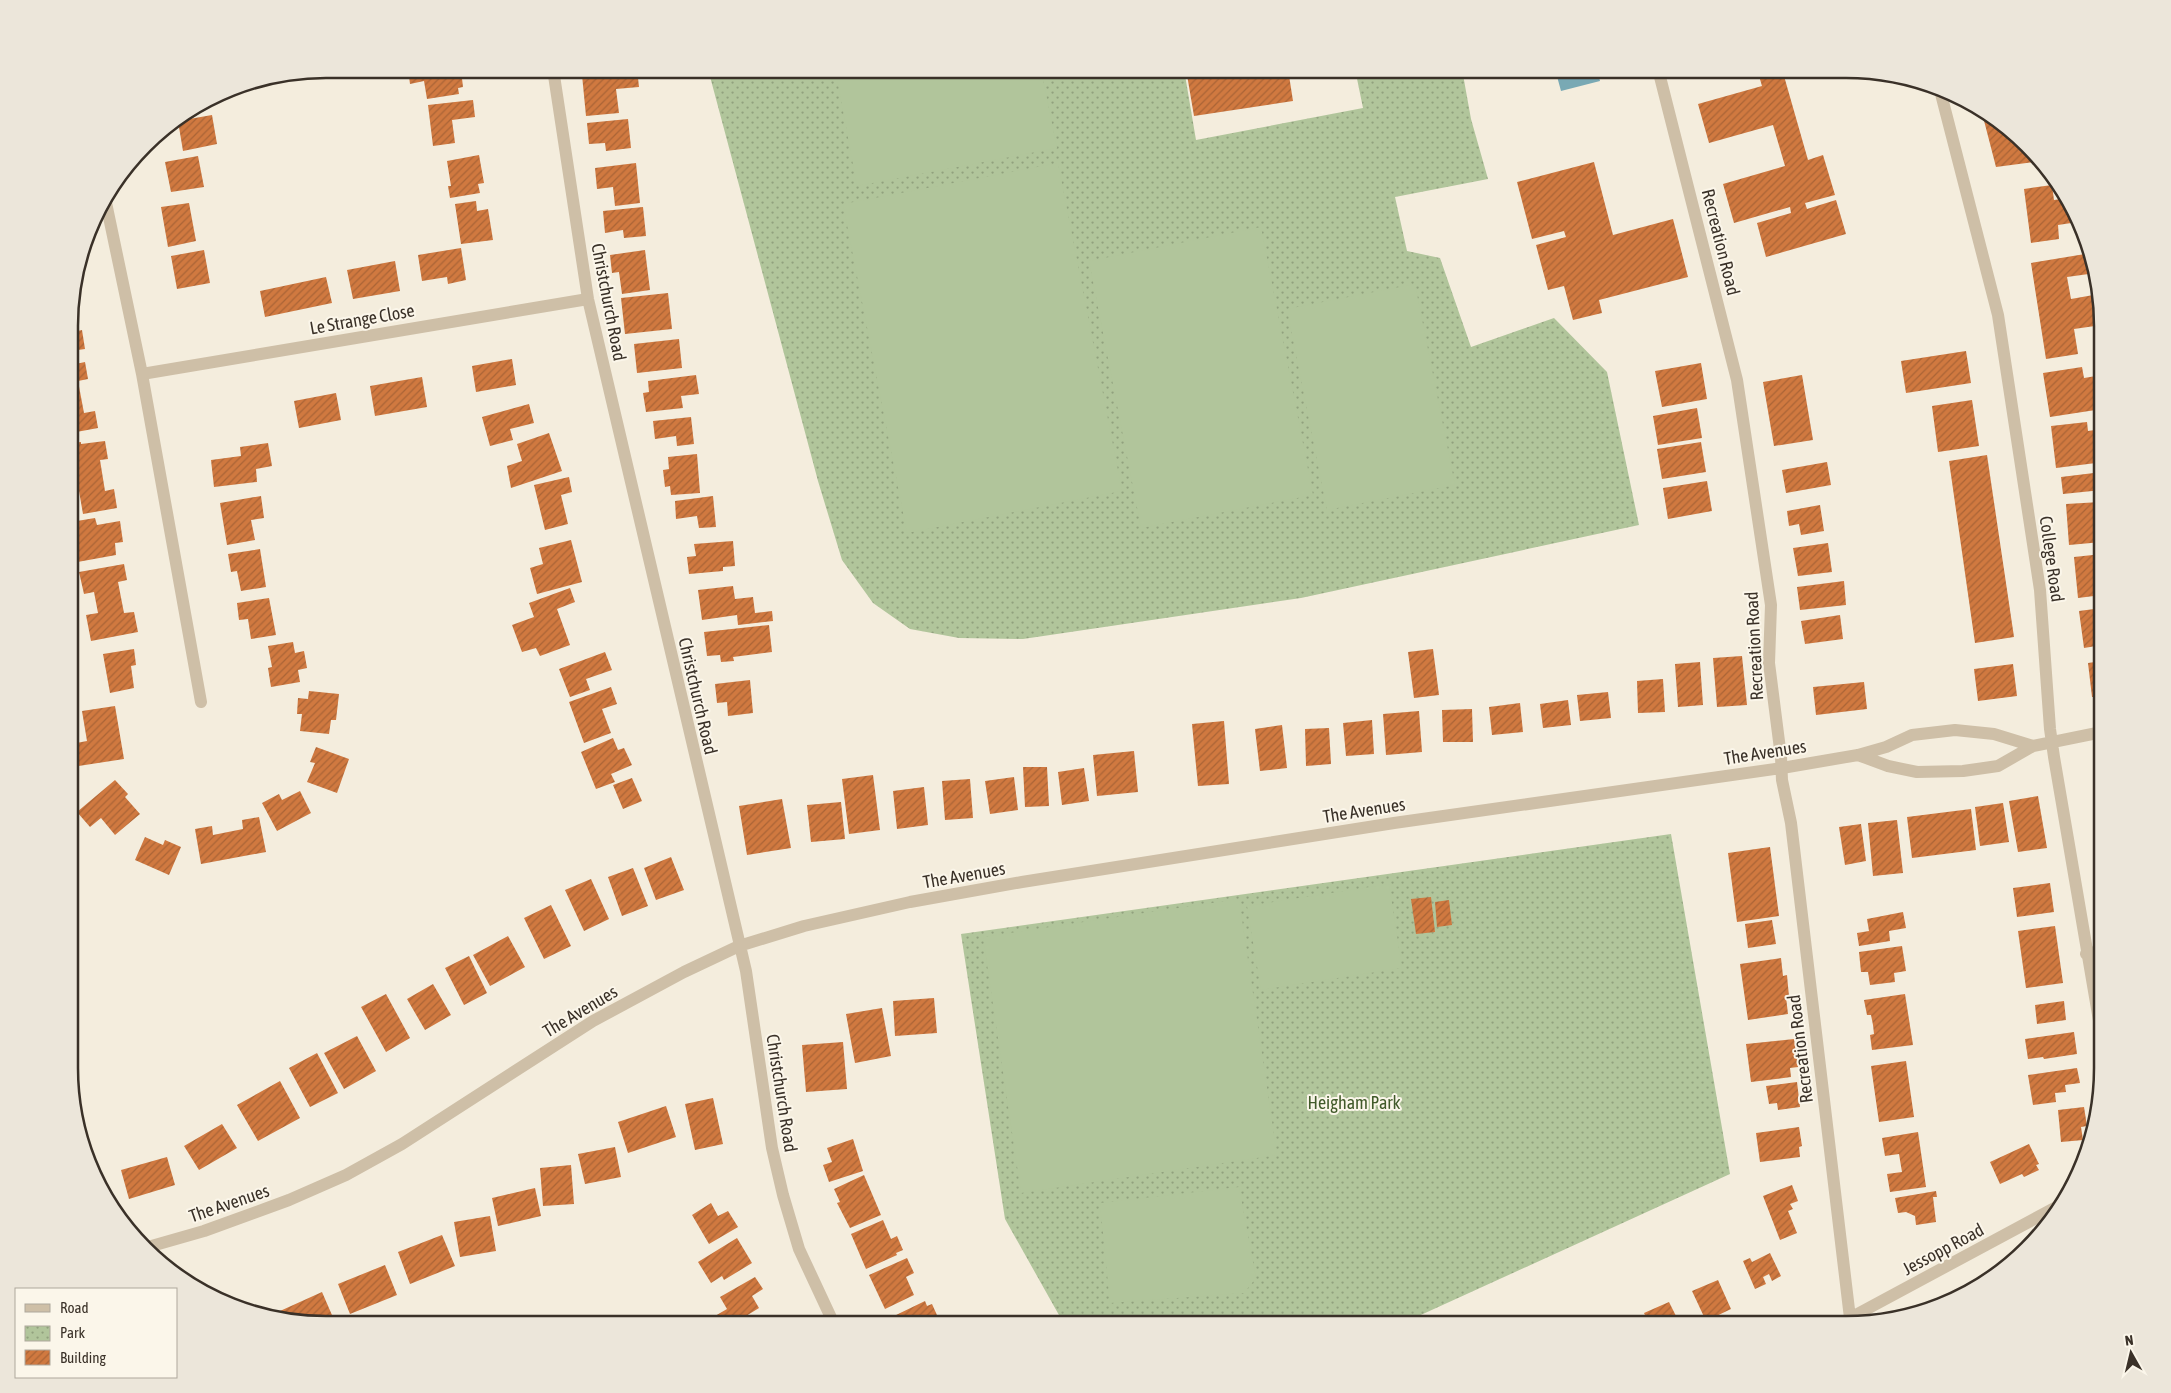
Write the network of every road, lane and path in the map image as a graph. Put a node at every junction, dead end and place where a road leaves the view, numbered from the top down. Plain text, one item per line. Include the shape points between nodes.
1 (553, 78) edge
2 (1660, 78) edge
3 (1942, 96) edge
4 (108, 207) edge
5 (588, 299) junction
6 (142, 374) junction
7 (201, 702) dead end
8 (2093, 734) edge
9 (2052, 743) junction
10 (2033, 746) junction
11 (1858, 755) junction
12 (1782, 768) junction
13 (739, 946) junction
14 (2093, 953) edge
15 (2086, 954) junction
16 (2093, 991) edge
17 (2047, 1212) edge
18 (153, 1246) edge
19 (1855, 1315) edge
20 (830, 1316) edge
21 (1844, 1316) edge

1 - 5 street, Christchurch Road
2 - 12 street, Recreation Road via 1737,380 1771,605 1768,663
3 - 9 street, College Road via 1998,314 2040,590
4 - 6 street
5 - 6 street, Le Strange Close
5 - 13 street, Christchurch Road
6 - 7 street
8 - 9 street, The Avenues
9 - 10 street, The Avenues
9 - 15 street, College Road
10 - 11 street, The Avenues via 1994,734 1955,730 1912,735
10 - 11 street, The Avenues via 1998,766 1963,771 1918,772
11 - 12 street, The Avenues
12 - 13 street, The Avenues via 1394,823 1022,882 910,902 804,926
12 - 21 street, Recreation Road via 1792,833
13 - 18 street, The Avenues via 593,1021 402,1144 346,1176 204,1231
13 - 20 street, Christchurch Road via 746,972 772,1148 783,1196 799,1249
14 - 15 street
15 - 16 street, College Road
17 - 19 street, Jessopp Road

